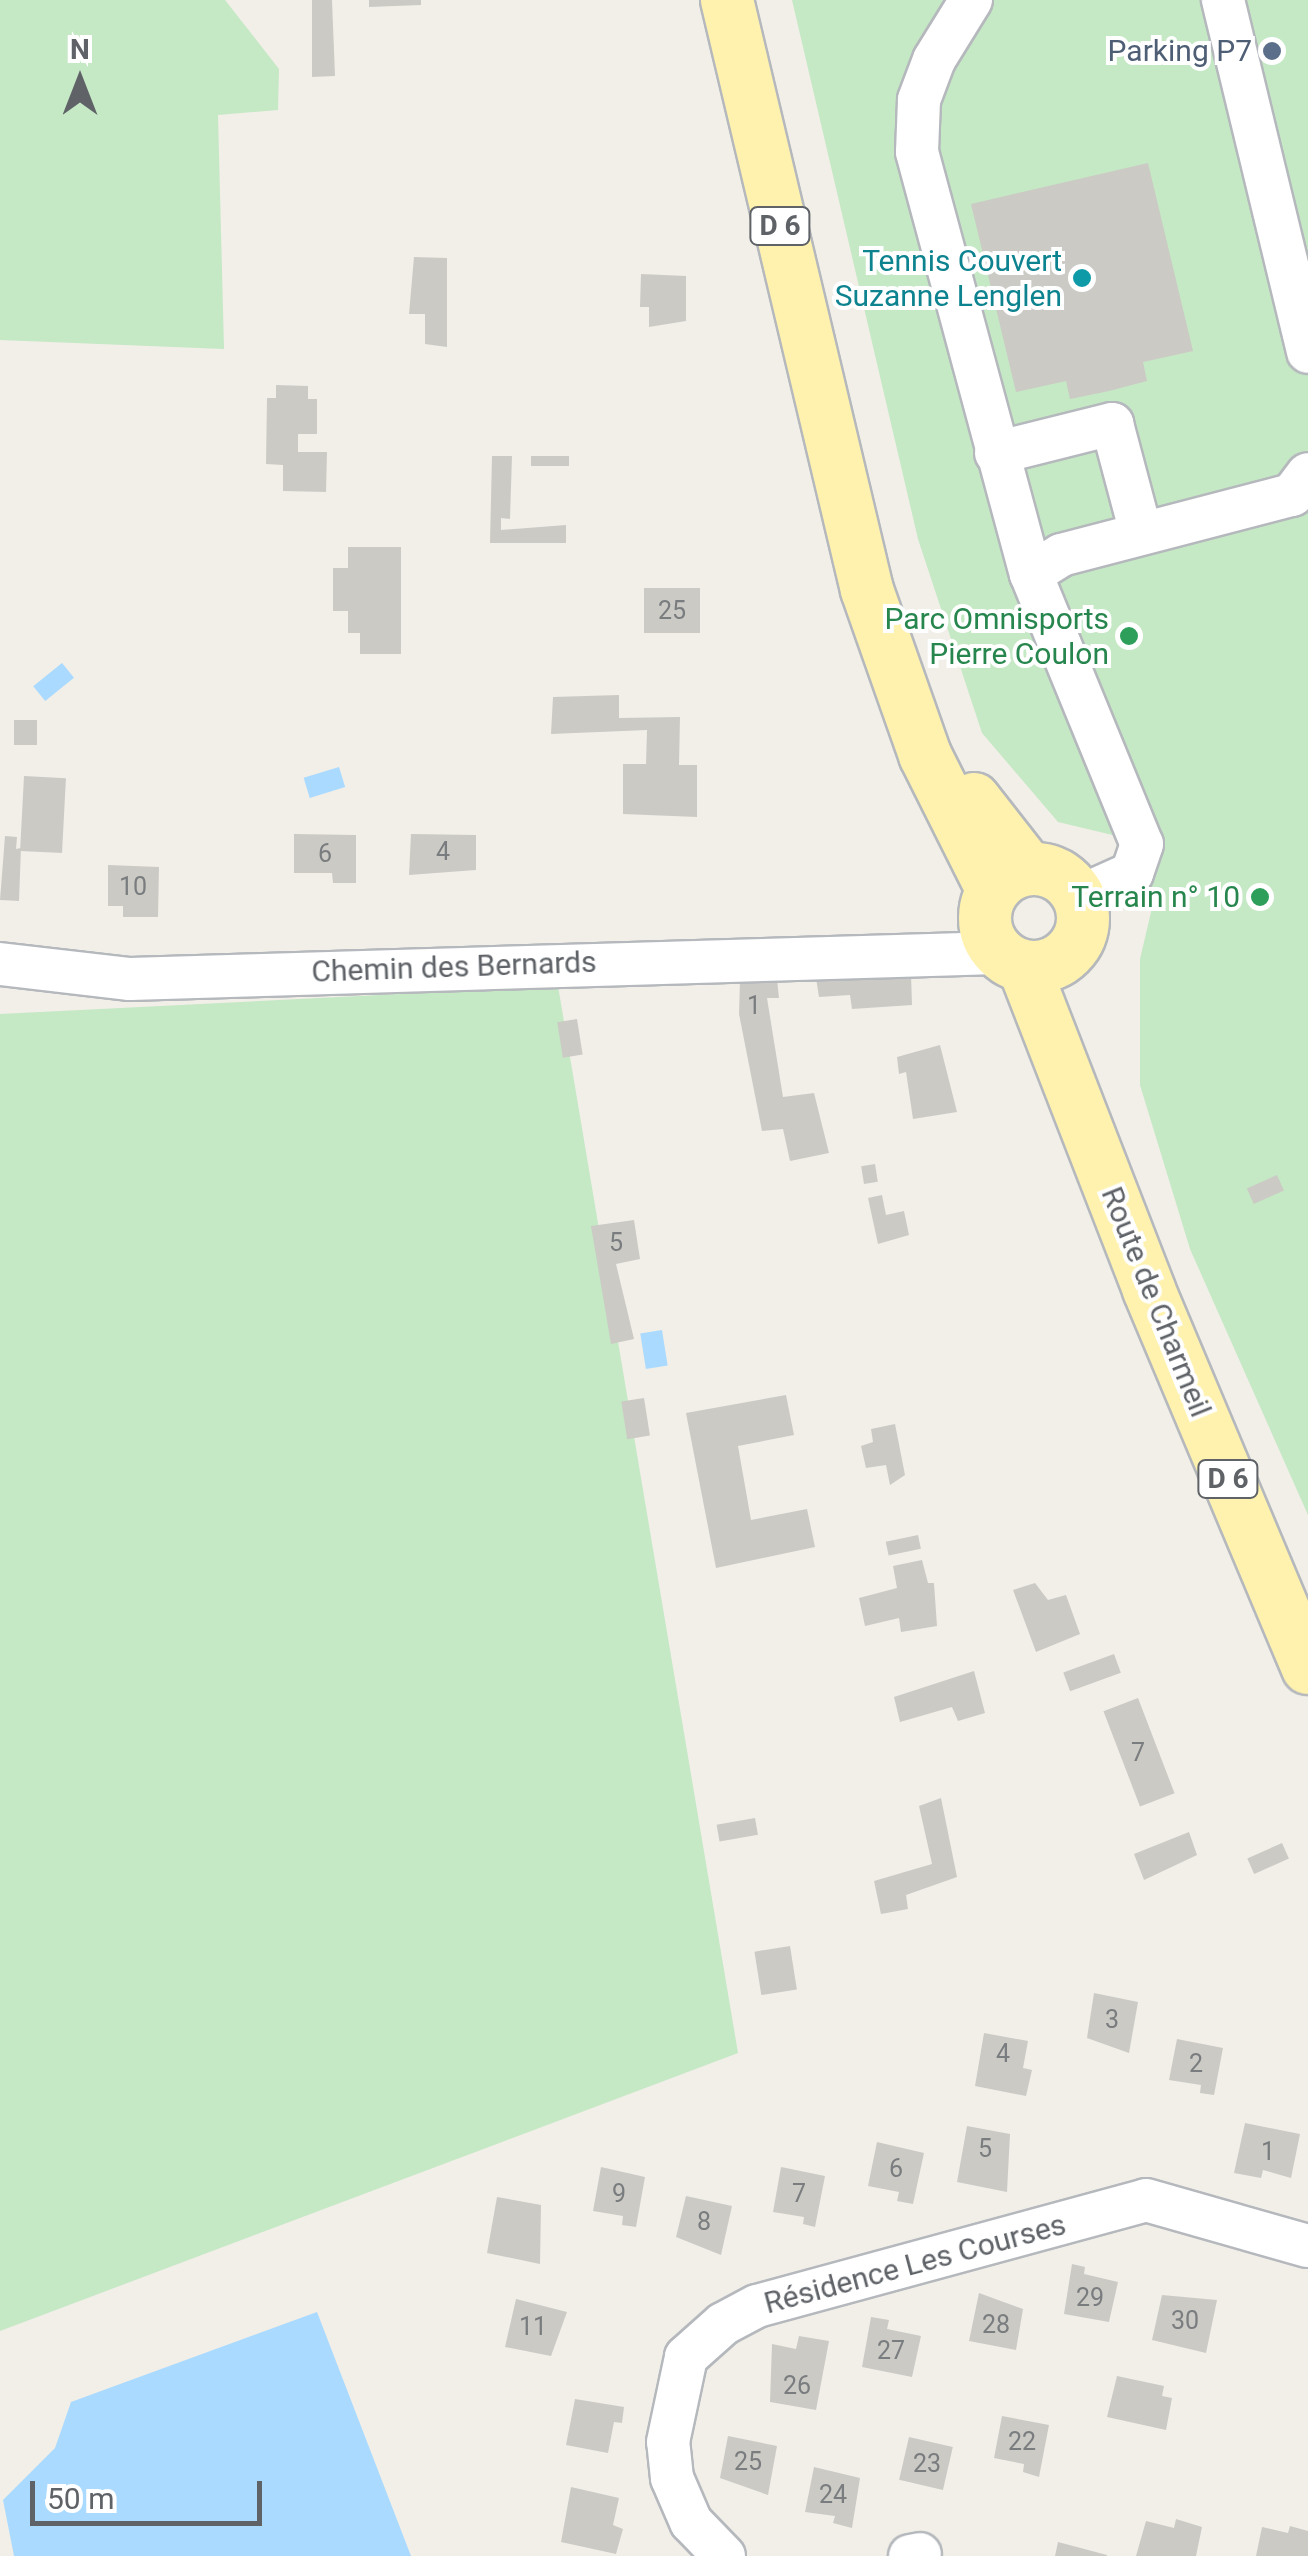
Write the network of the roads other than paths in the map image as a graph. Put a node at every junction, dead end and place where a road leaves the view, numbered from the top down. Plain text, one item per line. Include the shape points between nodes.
1 (727, 0) edge
2 (971, 0) edge
3 (1223, 0) edge
4 (1308, 352) edge
5 (996, 453) junction
6 (1308, 474) edge
7 (1141, 533) junction
8 (1031, 574) junction
9 (1079, 897) junction
10 (1005, 920) junction
11 (1072, 950) junction
12 (0, 964) edge
13 (1078, 1102) junction
14 (1308, 1668) edge
15 (1308, 2246) edge
16 (724, 2556) edge

1 - 10 main road, Route de Charmeil / D 6 via 832,452 969,792
2 - 5 street via 934,60 919,100 917,152
3 - 4 street
5 - 7 street via 1112,424
5 - 8 street
6 - 7 street via 1292,496
7 - 8 street via 1060,555
8 - 9 street via 1142,844 1132,873
9 - 10 main road via 1050,870
9 - 11 main road, Route de Charmeil via 1084,918
10 - 11 main road via 1049,966
10 - 12 street, Chemin des Bernards via 910,957 130,978
10 - 13 main road, Route de Charmeil / D 6
11 - 13 main road, Route de Charmeil / D 6
13 - 14 main road, Route de Charmeil / D 6 via 1148,1290
15 - 16 street, Résidence Les Courses via 1146,2200 758,2306 723,2324 686,2357 668,2442 672,2478 691,2522

